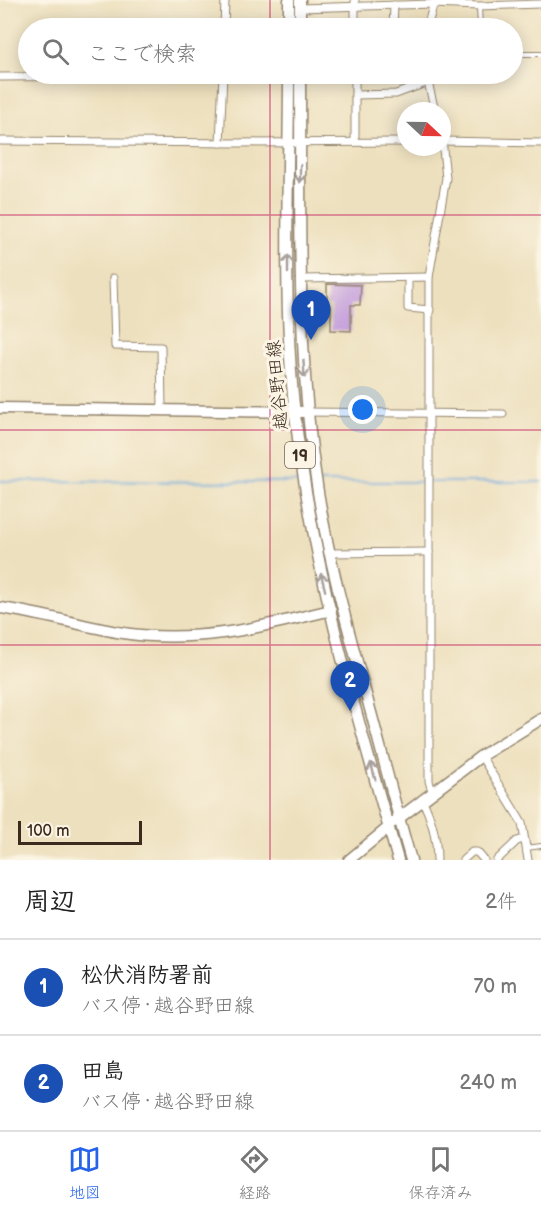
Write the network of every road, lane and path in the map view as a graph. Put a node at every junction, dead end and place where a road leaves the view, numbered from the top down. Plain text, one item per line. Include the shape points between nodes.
1 (225, 0) edge
2 (289, 0) edge
3 (434, 2) edge
4 (355, 3) edge
5 (300, 4) edge
6 (541, 4) edge
7 (394, 5) junction
8 (479, 6) junction
9 (224, 18) edge
10 (289, 18) edge
11 (393, 18) edge
12 (430, 18) edge
13 (480, 18) edge
14 (523, 54) edge
15 (541, 54) edge
16 (0, 77) edge
17 (18, 77) edge
18 (223, 84) edge
19 (289, 84) edge
20 (300, 84) edge
21 (355, 84) edge
22 (423, 84) edge
23 (428, 84) edge
24 (355, 96) junction
25 (433, 102) edge
26 (451, 140) edge
27 (0, 141) edge
28 (355, 142) junction
29 (397, 142) edge
30 (220, 143) junction
31 (289, 143) junction
32 (300, 143) junction
33 (541, 143) edge
34 (444, 156) edge
35 (429, 277) junction
36 (113, 278) dead end
37 (408, 278) junction
38 (301, 279) junction
39 (430, 310) junction
40 (0, 408) edge
41 (162, 410) junction
42 (294, 412) junction
43 (308, 412) junction
44 (430, 413) junction
45 (503, 414) dead end
46 (429, 552) junction
47 (328, 553) junction
48 (0, 608) edge
49 (331, 610) junction
50 (541, 719) edge
51 (481, 756) junction
52 (432, 791) junction
53 (422, 799) junction
54 (399, 819) junction
55 (388, 827) junction
56 (524, 839) junction
57 (541, 846) edge
58 (526, 848) junction
59 (349, 860) edge
60 (398, 860) edge
61 (411, 860) edge
62 (437, 860) edge
63 (463, 860) edge
64 (483, 860) edge
65 (496, 860) edge
66 (528, 860) edge

1 - 9 street
2 - 10 main road
3 - 7 street
3 - 8 street
3 - 12 street
4 - 5 street
4 - 7 street
6 - 8 street
7 - 11 street
8 - 13 lane
14 - 15 lane
16 - 17 street
18 - 30 street
19 - 31 main road, 越谷野田線 / 19
20 - 32 main road, 越谷野田線 / 19
21 - 24 street
22 - 24 street via 396,94
23 - 25 street
24 - 28 street
26 - 33 street
27 - 30 street
28 - 29 street
28 - 32 street
30 - 31 street
31 - 32 street
42 -> 31 main road, 越谷野田線 / 19 via 289,331
32 -> 38 main road, 越谷野田線 / 19
34 - 35 street via 446,178
35 - 37 street
35 - 39 street
36 - 41 street via 115,346 160,347
37 - 38 street
37 - 39 street via 408,308
38 -> 43 main road, 越谷野田線 / 19
39 - 44 street
40 - 41 main road
41 - 42 main road
42 - 43 main road
49 -> 42 main road, 越谷野田線 / 19 via 311,526
43 - 44 street
43 - 47 main road, 越谷野田線 / 19
44 - 45 street
44 - 46 street
46 - 47 street
46 - 52 street
47 - 54 main road, 越谷野田線 / 19
48 - 49 main road via 118,632 176,637 243,632
55 -> 49 main road, 越谷野田線 / 19
50 - 51 main road
51 - 52 main road
51 - 56 street via 522,823
52 - 53 main road
53 - 54 main road
53 - 62 street
54 - 55 main road
54 - 61 main road, 越谷野田線 / 19
55 - 59 main road
55 - 60 main road, 越谷野田線 / 19
56 - 58 street
56 - 65 street
57 - 58 lane
58 - 66 street
63 - 64 street via 477,852

